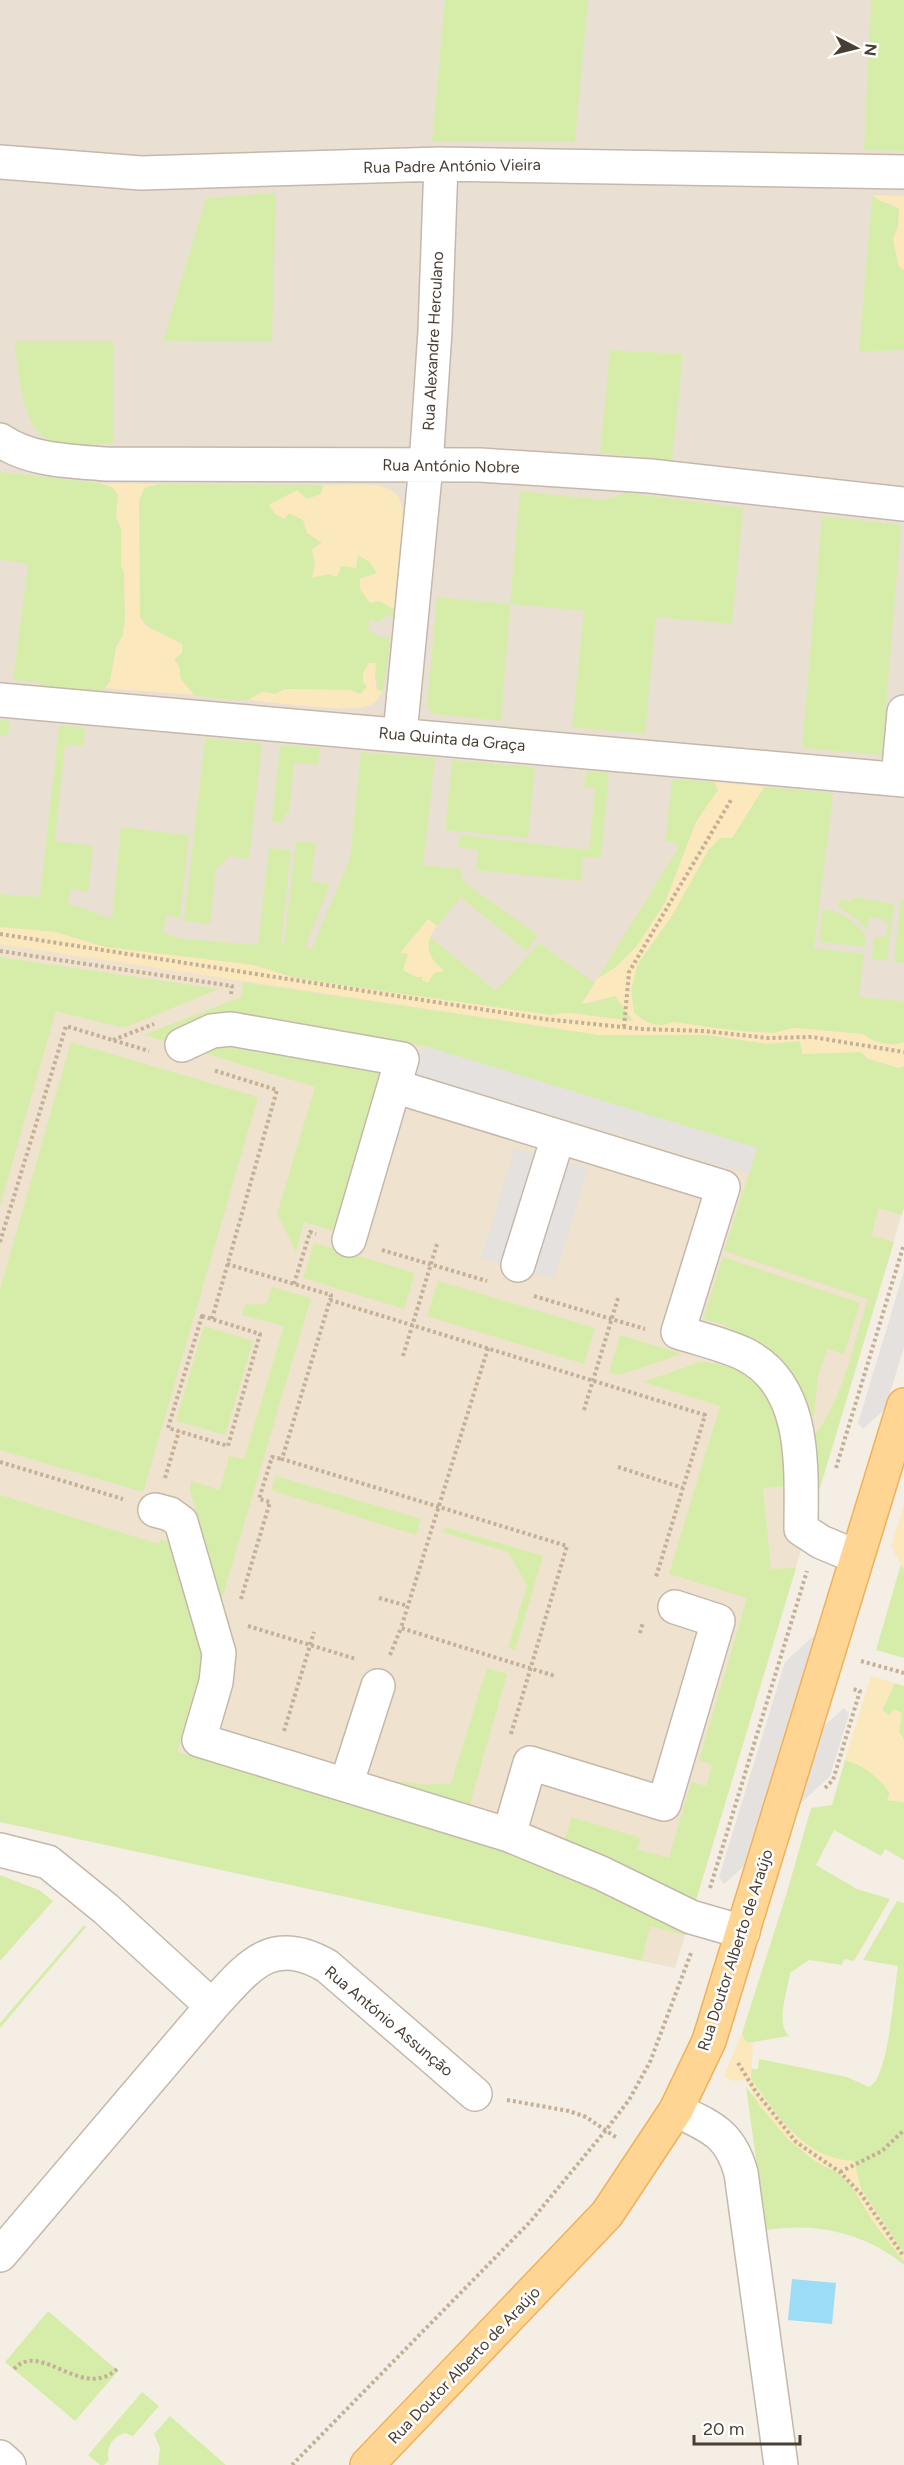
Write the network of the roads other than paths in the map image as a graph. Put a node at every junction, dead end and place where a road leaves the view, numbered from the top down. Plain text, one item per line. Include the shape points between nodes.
1 (0, 162) edge
2 (441, 164) junction
3 (904, 172) edge
4 (0, 440) edge
5 (426, 465) junction
6 (904, 504) edge
7 (0, 700) edge
8 (904, 712) edge
9 (400, 734) junction
10 (901, 779) edge
11 (180, 1055) road end
12 (394, 1086) junction
13 (558, 1137) junction
14 (334, 1237) road end
15 (518, 1265) dead end
16 (904, 1405) edge
17 (155, 1510) road end
18 (857, 1557) junction
19 (664, 1597) road end
20 (371, 1674) road end
21 (346, 1785) junction
22 (509, 1835) junction
23 (0, 1850) edge
24 (743, 1932) junction
25 (212, 2006) junction
26 (475, 2094) road end
27 (676, 2110) junction
28 (0, 2254) edge
29 (0, 2457) edge
30 (9, 2465) edge
31 (367, 2465) edge
32 (781, 2465) edge

1 - 2 street, Rua Padre António Vieira via 141,173
2 - 3 street, Rua Padre António Vieira
2 - 5 street, Rua Alexandre Herculano
4 - 5 street, Rua António Nobre via 32,455 106,464
5 - 6 street, Rua António Nobre via 650,476
5 - 9 street, Rua Alexandre Herculano
7 - 9 street, Rua Quinta da Graça
8 - 10 street
9 - 10 street, Rua Quinta da Graça
11 - 12 street via 212,1031 231,1029 402,1059
12 - 13 street
12 - 14 street
13 - 15 street
13 - 18 street via 723,1187 678,1332 746,1354 767,1369 794,1416 800,1452 801,1529
16 - 18 main road, Rua Doutor Alberto de Araújo
17 - 21 street via 181,1522 219,1653 216,1682 199,1740
18 - 24 main road, Rua Doutor Alberto de Araújo
19 - 22 street via 718,1621 664,1804 530,1764
20 - 21 street
21 - 22 street
22 - 24 street via 601,1873 691,1917
23 - 25 street via 48,1862
24 - 27 main road, Rua Doutor Alberto de Araújo via 709,2041
25 - 26 street, Rua António Assunção via 263,1957 276,1952 309,1956 327,1966
25 - 28 street, Rua António Assunção
27 - 31 main road, Rua Doutor Alberto de Araújo via 607,2214
27 - 32 street via 713,2128 735,2152
29 - 30 street

